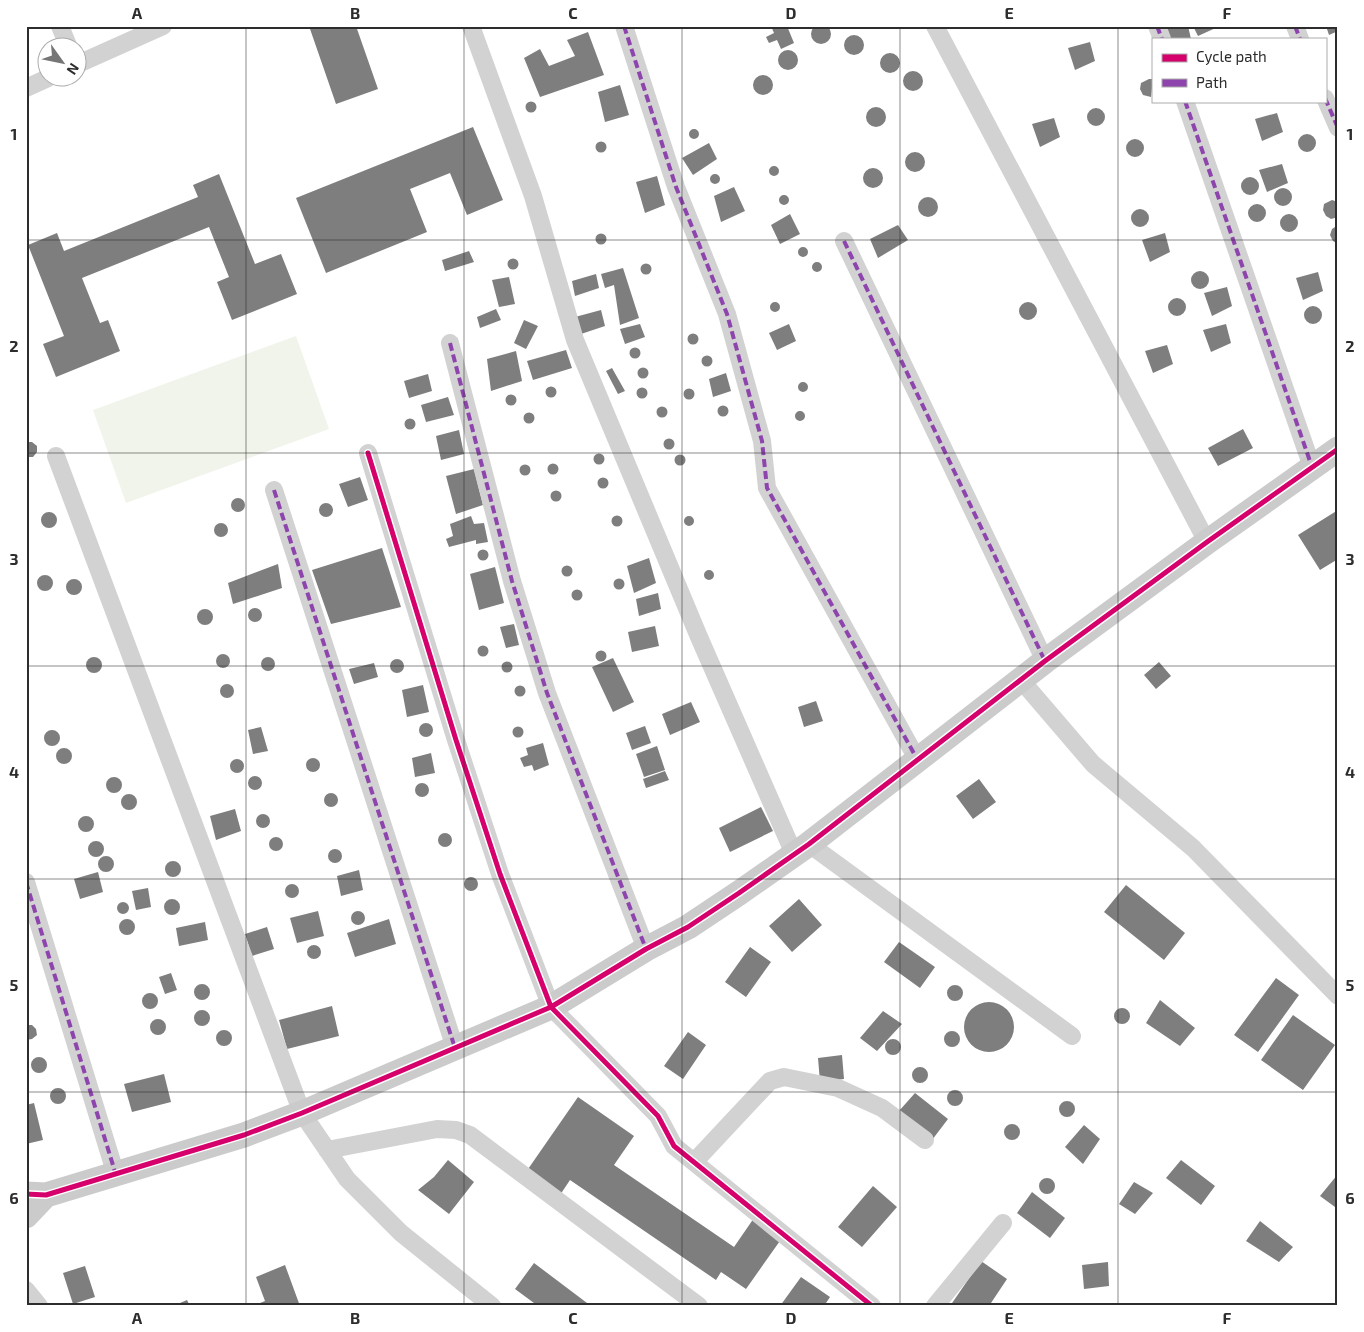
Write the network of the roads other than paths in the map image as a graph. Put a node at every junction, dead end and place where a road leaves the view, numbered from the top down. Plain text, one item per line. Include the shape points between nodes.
1 (60, 26) edge
2 (163, 26) edge
3 (471, 26) edge
4 (624, 26) edge
5 (935, 26) edge
6 (1157, 26) edge
7 (1295, 26) edge
8 (65, 38) edge
9 (1162, 38) edge
10 (1300, 38) edge
11 (88, 60) edge
12 (38, 83) edge
13 (26, 88) edge
14 (1326, 100) edge
15 (1185, 102) edge
16 (1338, 128) edge
17 (844, 241) dead end
18 (450, 343) dead end
19 (1338, 449) edge
20 (368, 453) dead end
21 (56, 456) dead end
22 (1312, 467) junction
23 (274, 490) dead end
24 (1206, 542) junction
25 (1045, 661) junction
26 (1020, 680) junction
27 (917, 759) junction
28 (802, 849) junction
29 (26, 882) edge
30 (646, 949) junction
31 (1338, 996) edge
32 (551, 1007) junction
33 (1072, 1036) dead end
34 (455, 1048) junction
35 (302, 1113) junction
36 (925, 1140) dead end
37 (327, 1150) junction
38 (695, 1161) junction
39 (116, 1175) junction
40 (36, 1194) edge
41 (26, 1216) edge
42 (1003, 1223) dead end
43 (26, 1290) edge
44 (40, 1306) edge
45 (492, 1306) edge
46 (699, 1306) edge
47 (872, 1306) edge
48 (935, 1306) edge

1 - 8 street
2 - 11 street
3 - 28 street via 533,196 575,340 699,637
4 - 27 street via 676,187 727,314 762,441 767,488
5 - 24 street
6 - 9 street
7 - 10 street
12 - 13 street
14 - 16 street
15 - 22 street
17 - 25 street
18 - 30 street via 512,581 547,693
19 - 22 street
20 - 32 street via 494,856
21 - 35 street
22 - 24 street
23 - 34 street
24 - 25 street
25 - 26 street
26 - 27 street
26 - 31 street via 1093,764 1193,848
27 - 28 street
28 - 30 street via 688,927
28 - 33 street
29 - 39 street
30 - 32 street
32 - 34 street
32 - 38 street via 658,1116 674,1146
34 - 35 street
35 - 37 street
35 - 39 street via 244,1135
36 - 38 street via 882,1108 856,1096 838,1088 784,1077 770,1081
37 - 45 street via 347,1179 401,1233
37 - 46 street via 437,1129 470,1135
38 - 47 street
39 - 40 street
40 - 41 street
42 - 48 street
43 - 44 street

